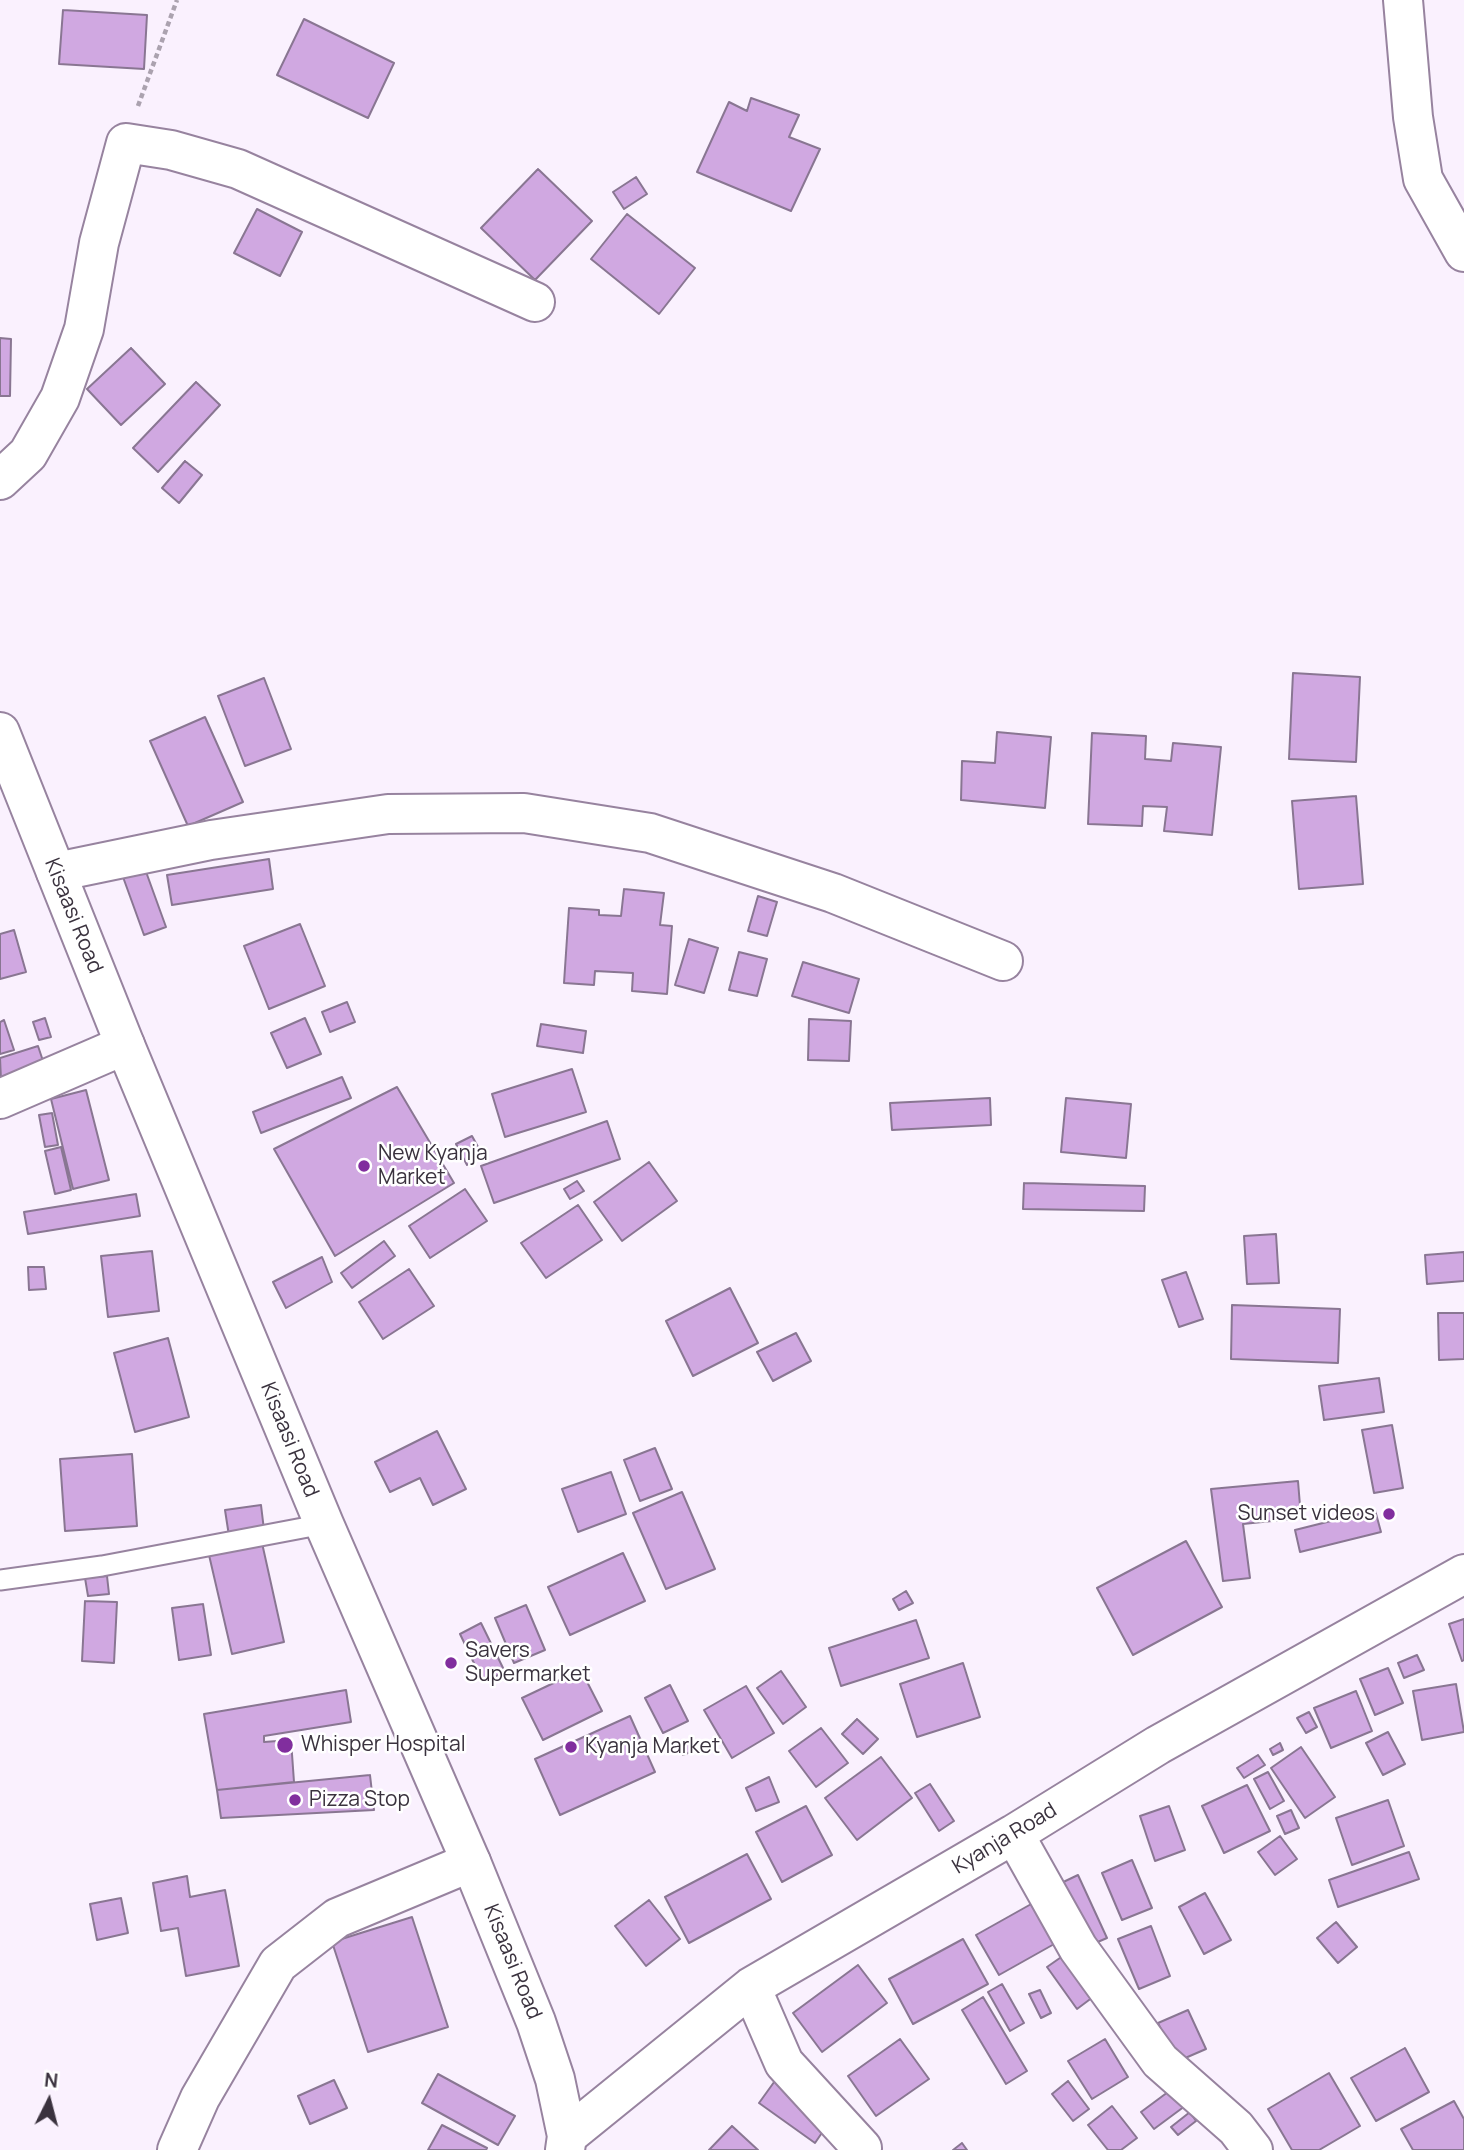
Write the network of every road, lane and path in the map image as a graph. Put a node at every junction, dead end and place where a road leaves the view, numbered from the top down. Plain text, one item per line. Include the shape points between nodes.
1 (177, 0) edge
2 (1403, 0) edge
3 (126, 143) junction
4 (1464, 252) edge
5 (535, 302) dead end
6 (0, 480) edge
7 (0, 733) edge
8 (56, 872) junction
9 (1003, 961) dead end
10 (125, 1045) junction
11 (0, 1099) edge
12 (324, 1524) junction
13 (1464, 1574) edge
14 (0, 1580) edge
15 (1014, 1834) junction
16 (471, 1862) junction
17 (751, 1987) junction
18 (566, 2143) edge
19 (862, 2148) dead end
20 (177, 2150) edge
21 (1253, 2150) edge

1 - 3 path
2 - 4 street via 1423,179
3 - 5 street via 238,169
3 - 6 street via 99,243 84,329 60,398 29,454
7 - 8 street, Kisaasi Road
8 - 9 street via 211,840 388,814 524,813 662,837 833,893
8 - 10 street, Kisaasi Road
10 - 11 street
10 - 12 street, Kisaasi Road
12 - 14 lane via 102,1566
12 - 16 street, Kisaasi Road
13 - 15 street, Kyanja Road via 1158,1745
15 - 17 street, Kyanja Road
15 - 21 street via 1078,1948 1160,2061
16 - 18 street, Kisaasi Road via 536,2022 555,2079
16 - 20 street via 337,1918 278,1964 200,2098
17 - 18 street, Kyanja Road
17 - 19 street via 784,2063

